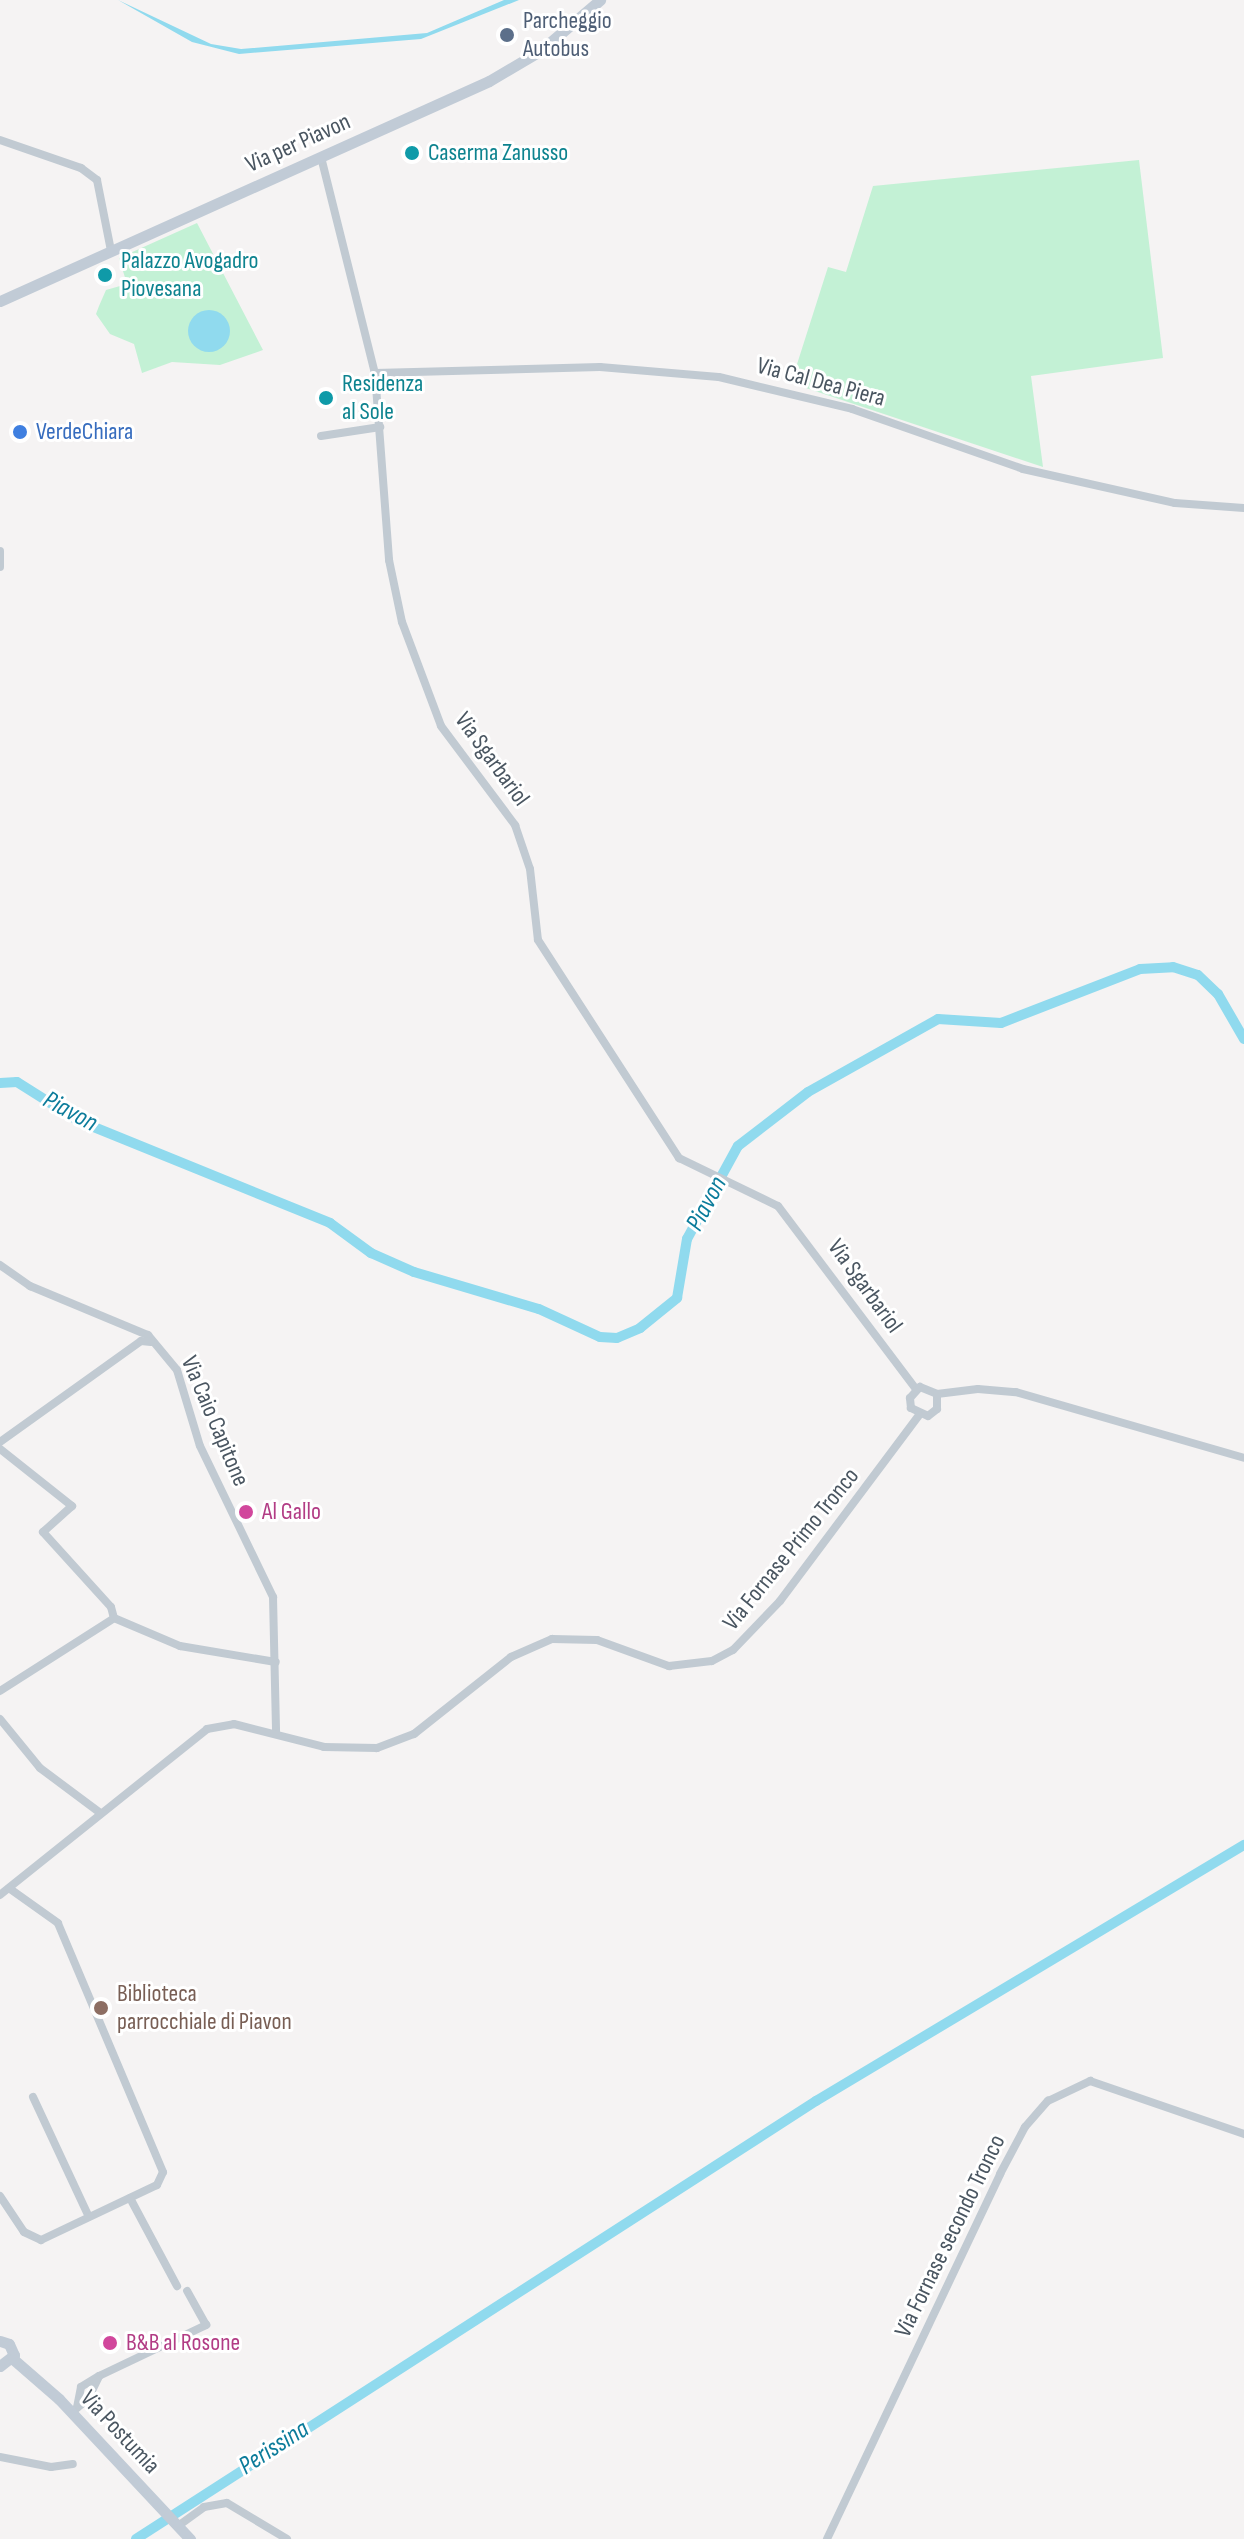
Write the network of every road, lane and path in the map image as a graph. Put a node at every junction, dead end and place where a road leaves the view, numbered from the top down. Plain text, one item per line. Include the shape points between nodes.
1 (600, 0) edge
2 (0, 140) edge
3 (321, 157) junction
4 (111, 251) junction
5 (0, 301) edge
6 (375, 373) junction
7 (380, 427) junction
8 (321, 436) dead end
9 (1244, 508) edge
10 (0, 551) edge
11 (0, 567) edge
12 (0, 1265) edge
13 (151, 1342) junction
14 (916, 1389) junction
15 (937, 1394) junction
16 (919, 1415) junction
17 (0, 1442) edge
18 (0, 1449) edge
19 (1244, 1458) edge
20 (114, 1618) junction
21 (276, 1662) junction
22 (0, 1691) edge
23 (0, 1719) edge
24 (276, 1732) junction
25 (99, 1812) junction
26 (9, 1888) junction
27 (0, 1895) edge
28 (33, 2097) dead end
29 (1244, 2134) edge
30 (0, 2196) edge
31 (130, 2198) junction
32 (89, 2217) junction
33 (177, 2286) dead end
34 (187, 2291) dead end
35 (0, 2341) edge
36 (13, 2359) junction
37 (0, 2366) edge
38 (74, 2410) junction
39 (0, 2457) edge
40 (73, 2464) dead end
41 (178, 2526) junction
42 (190, 2539) edge
43 (287, 2539) edge
44 (827, 2539) edge

1 - 3 street, Via per Piavon via 549,44 499,76
2 - 4 street via 90,174 100,188
3 - 4 street, Via per Piavon
3 - 6 street, Via Sgarbariol
4 - 5 street, Via per Piavon
6 - 7 street, Via Sgarbariol
6 - 9 street, Via Cal Dea Piera via 600,367 719,377 852,409 1023,469 1175,503
7 - 8 street
7 - 14 street, Via Sgarbariol via 396,600 430,704 515,825 530,869 533,924 555,970 670,1148 711,1177 768,1199 791,1220
10 - 11 street
12 - 13 street, Via Caio Capitone via 30,1286 144,1333
13 - 17 street via 141,1341
13 - 21 street, Via Caio Capitone via 177,1370 200,1446 267,1583 277,1621
14 - 15 street via 927,1387
14 - 16 street, Via Sgarbariol via 909,1403
15 - 16 street via 934,1413
15 - 19 street via 1016,1392
16 - 24 street, Via Fornase Primo Tronco via 762,1623 723,1656 669,1666 597,1640 552,1639 511,1657 397,1743 337,1748
18 - 20 street via 72,1506 43,1532 111,1607
20 - 21 street via 180,1646
20 - 22 street
21 - 24 street, Via Caio Capitone
23 - 25 street via 40,1768
24 - 25 street, Via Fornase Primo Tronco via 234,1724 207,1729
25 - 26 street, Via Fornase Primo Tronco
26 - 27 street, Via Fornase Primo Tronco
26 - 31 street via 58,1923 161,2167 157,2185
28 - 32 street
29 - 44 street, Via Fornase secondo Tronco via 1090,2081 1048,2101 1025,2127 1000,2174
30 - 32 street via 35,2240
31 - 32 street
31 - 33 street
34 - 38 street via 206,2325 81,2387
35 - 36 street, Via Postumia via 12,2347
36 - 37 street
36 - 38 street, Via Postumia
38 - 41 street, Via Postumia
39 - 40 street via 51,2467
41 - 42 street, Via Postumia
41 - 43 street via 204,2507 227,2503

